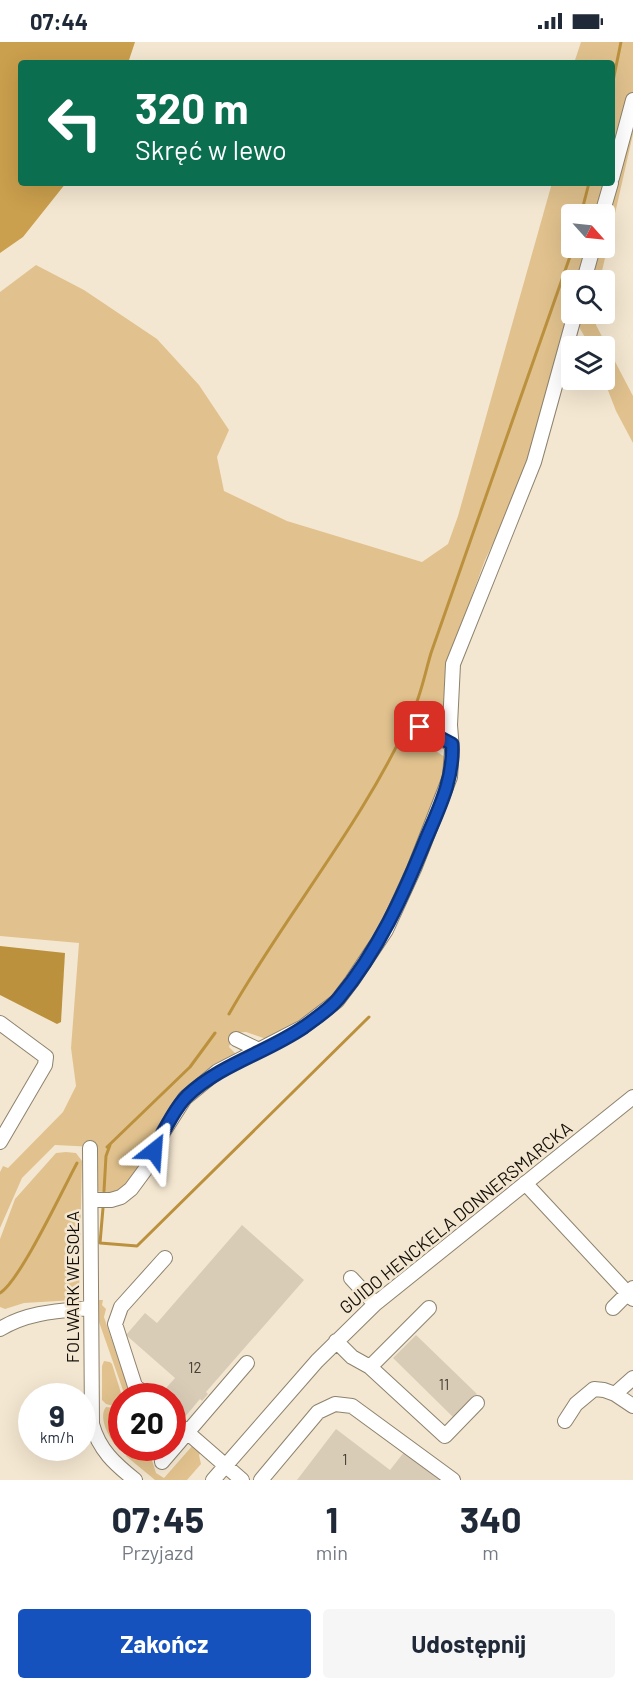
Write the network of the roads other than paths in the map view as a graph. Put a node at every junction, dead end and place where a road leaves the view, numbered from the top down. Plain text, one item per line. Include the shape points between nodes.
1 (633, 100) edge
2 (615, 167) edge
3 (610, 186) edge
4 (605, 204) edge
5 (572, 324) edge
6 (420, 727) dead end
7 (452, 744) junction
8 (0, 1023) edge
9 (236, 1039) dead end
10 (259, 1050) junction
11 (633, 1097) edge
12 (0, 1143) edge
13 (90, 1148) dead end
14 (525, 1183) junction
15 (91, 1200) junction
16 (165, 1258) dead end
17 (351, 1278) dead end
18 (631, 1293) edge
19 (375, 1304) junction
20 (90, 1308) junction
21 (429, 1308) dead end
22 (612, 1308) dead end
23 (0, 1329) edge
24 (336, 1341) junction
25 (247, 1363) dead end
26 (370, 1366) junction
27 (633, 1377) edge
28 (134, 1383) edge
29 (615, 1394) junction
30 (477, 1403) dead end
31 (633, 1406) edge
32 (565, 1421) dead end
33 (187, 1432) junction
34 (162, 1462) dead end
35 (225, 1466) junction
36 (135, 1480) edge
37 (213, 1480) edge
38 (242, 1480) edge
39 (261, 1480) edge
40 (453, 1480) edge

1 - 2 street
3 - 4 street
5 - 7 street via 534,462 453,664
6 - 7 street
7 - 10 street via 451,771 444,796 386,930 337,1001 303,1028
8 - 12 street via 46,1057
9 - 10 street
10 - 15 street via 218,1071 185,1098 145,1170 130,1189 111,1200
11 - 14 street, GUIDO HENCKELA DONNERSMARCKA
13 - 15 street, FOLWARK WESOŁA
14 - 18 street
14 - 19 street, GUIDO HENCKELA DONNERSMARCKA
15 - 20 street, FOLWARK WESOŁA
16 - 28 street via 121,1307 115,1324
17 - 19 street
18 - 22 street
19 - 24 street, GUIDO HENCKELA DONNERSMARCKA
20 - 23 street via 35,1314
20 - 36 street, FOLWARK WESOŁA via 93,1431 102,1450
21 - 26 street
24 - 26 street via 352,1357
24 - 35 street, GUIDO HENCKELA DONNERSMARCKA
25 - 33 street
26 - 30 street via 445,1436
27 - 29 street
29 - 31 street
29 - 32 street via 594,1389 576,1404
33 - 34 street
33 - 35 street
35 - 37 street, GUIDO HENCKELA DONNERSMARCKA
35 - 38 street
39 - 40 street via 318,1412 335,1404 352,1406

